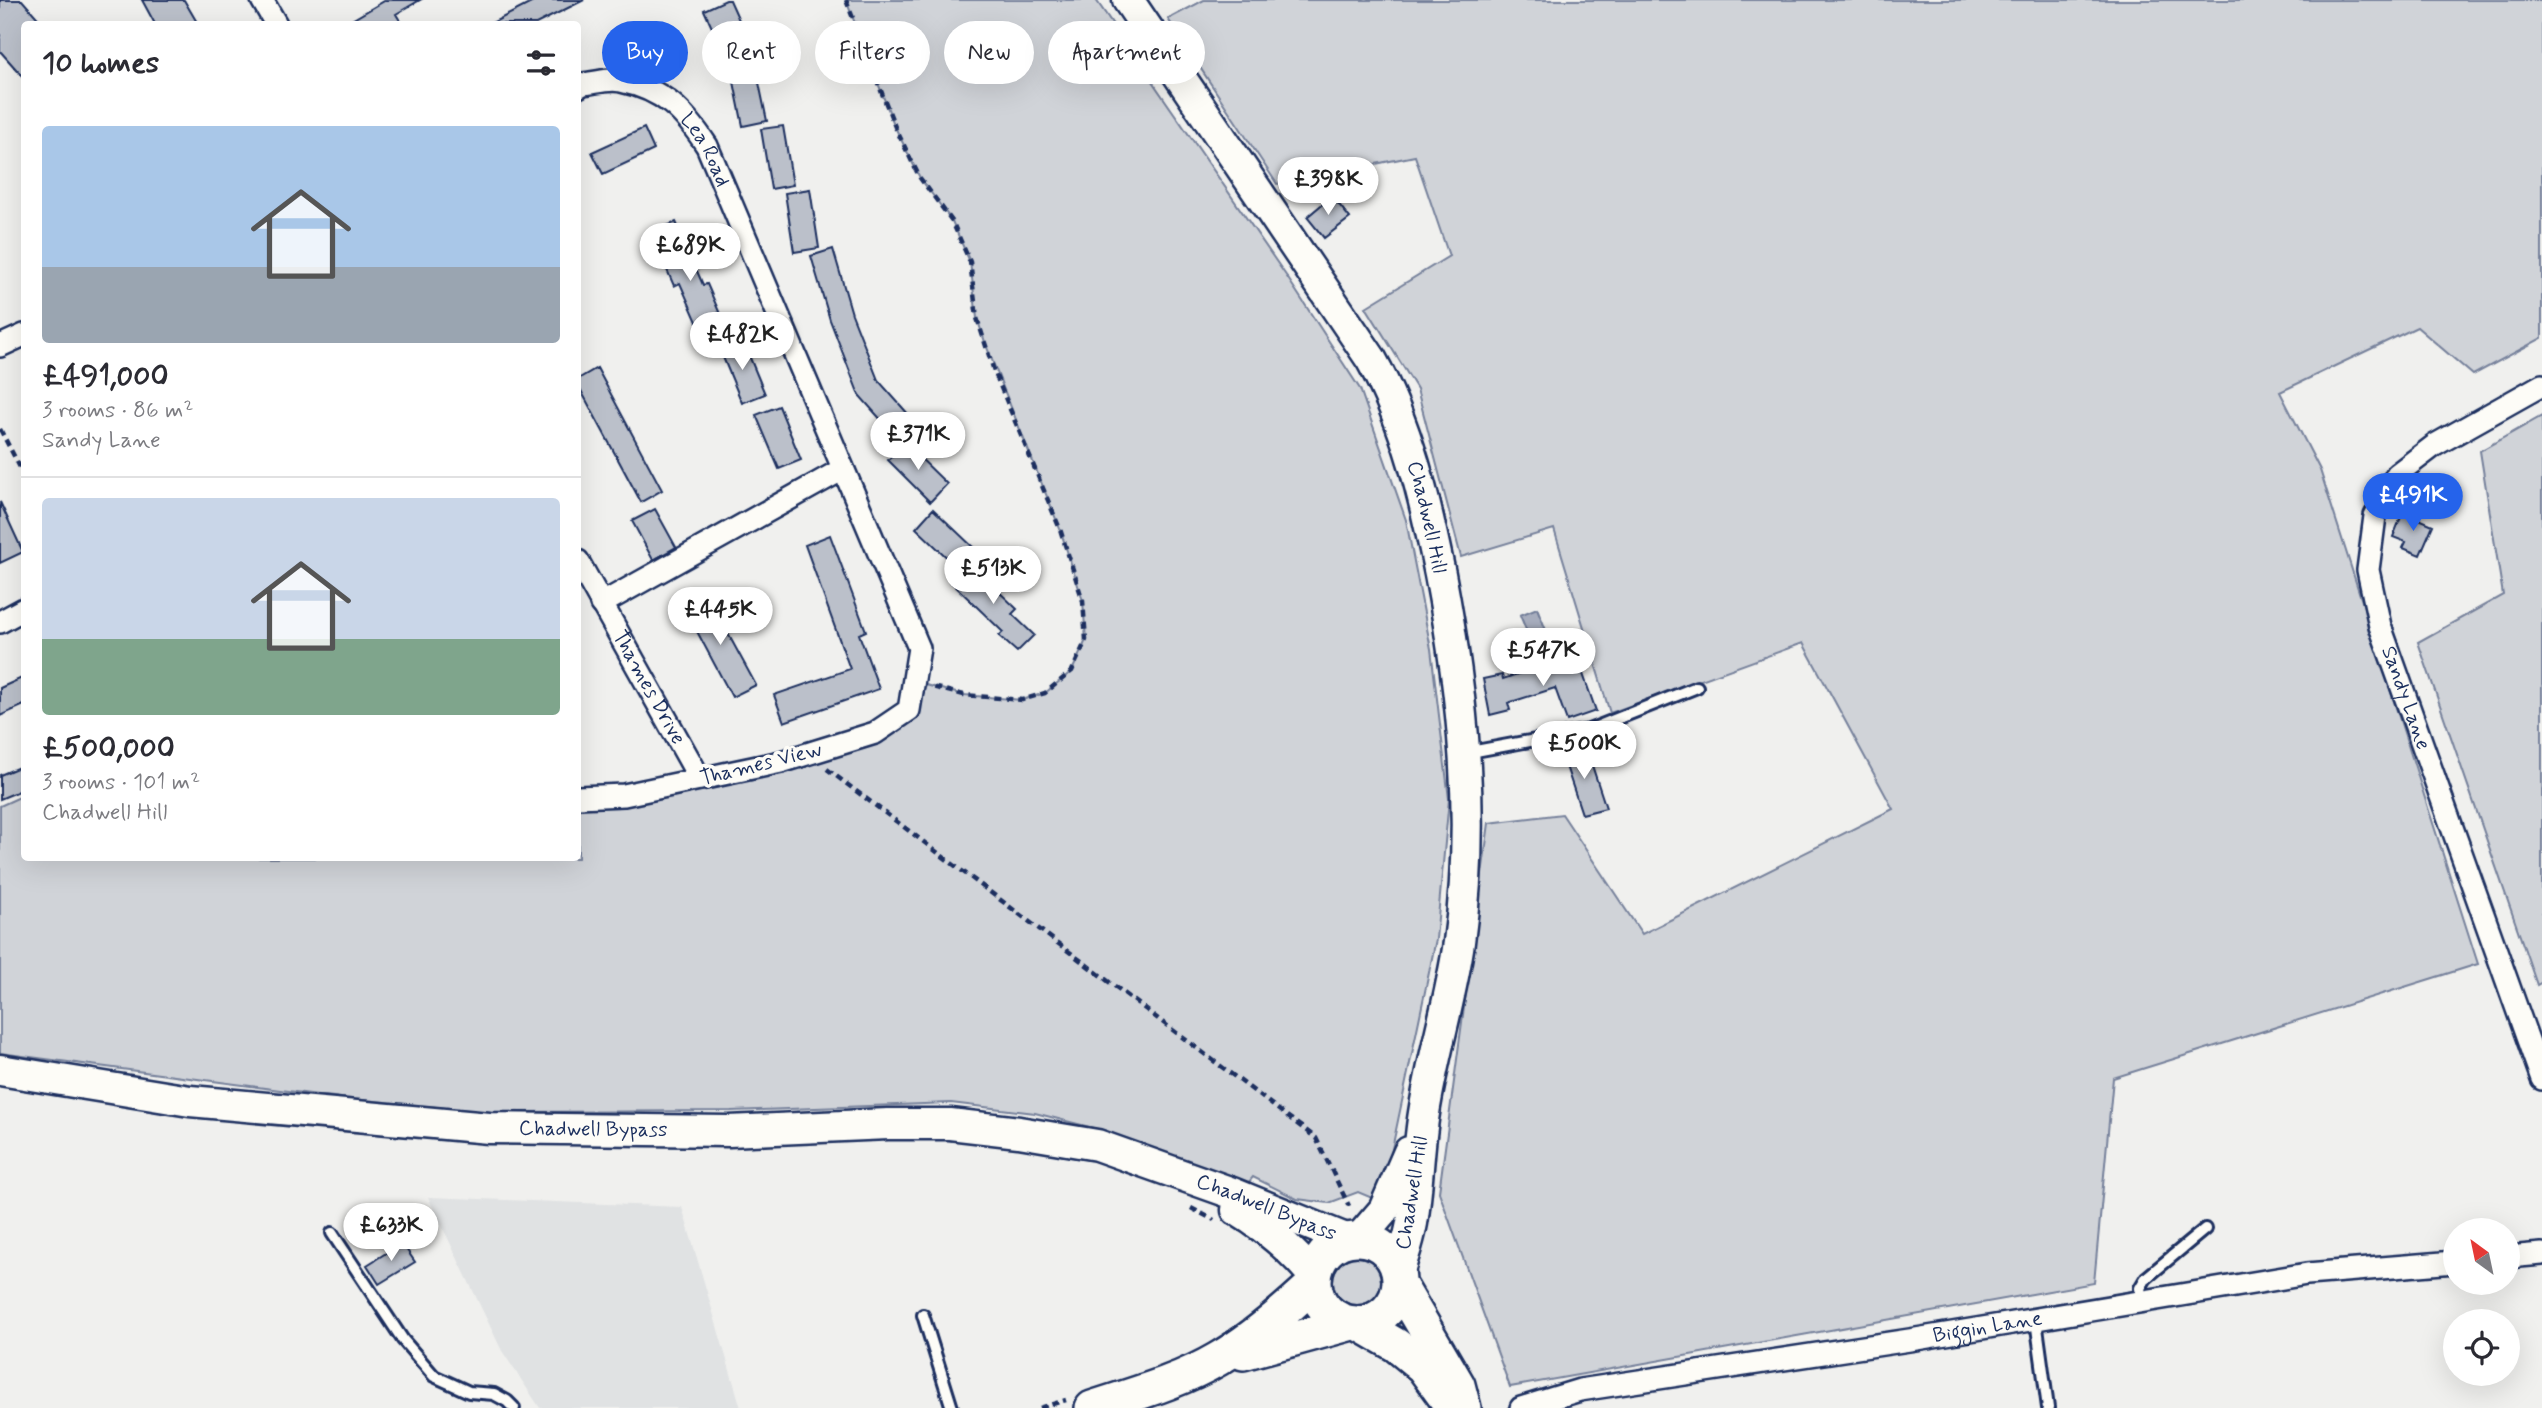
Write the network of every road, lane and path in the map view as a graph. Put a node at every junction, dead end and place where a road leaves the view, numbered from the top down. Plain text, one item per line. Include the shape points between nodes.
1 (262, 0) edge
2 (846, 0) edge
3 (1128, 0) edge
4 (274, 21) edge
5 (581, 85) edge
6 (21, 336) edge
7 (0, 346) edge
8 (2542, 385) edge
9 (0, 429) edge
10 (21, 469) edge
11 (844, 469) junction
12 (581, 567) edge
13 (601, 604) junction
14 (21, 611) edge
15 (0, 622) edge
16 (914, 682) junction
17 (1697, 687) dead end
18 (1465, 753) junction
19 (807, 754) junction
20 (700, 779) junction
21 (581, 797) edge
22 (0, 1070) edge
23 (2542, 1079) edge
24 (1424, 1112) junction
25 (1183, 1176) junction
26 (1360, 1204) dead end
27 (2205, 1229) dead end
28 (332, 1233) dead end
29 (1353, 1240) junction
30 (2542, 1254) edge
31 (2520, 1256) edge
32 (2443, 1263) edge
33 (1399, 1279) junction
34 (1315, 1280) junction
35 (2142, 1302) junction
36 (923, 1314) dead end
37 (2036, 1320) junction
38 (1355, 1323) junction
39 (1217, 1360) junction
40 (514, 1408) edge
41 (952, 1408) edge
42 (1092, 1408) edge
43 (1454, 1408) edge
44 (1464, 1408) edge
45 (1521, 1408) edge
46 (2048, 1408) edge

1 - 4 street
2 - 16 path via 895,127 920,178 952,221 970,262 977,318 994,371 1060,529 1083,601 1086,640 1072,671 1045,693 1021,700 964,695
3 - 18 main road, Chadwell Hill via 1384,383 1415,463 1428,513 1452,639
5 - 11 street, Lea Road via 620,80 665,97 689,119 707,146
6 - 7 street
8 - 23 street, Sandy Lane via 2435,445 2397,474 2375,516 2368,569 2380,626
9 - 10 path
11 - 13 street
11 - 16 street, Lea Road via 919,648
12 - 13 street, Thames Drive
13 - 20 street, Thames Drive
14 - 15 street
16 - 19 street, Thames View via 909,710 875,733
17 - 18 lane via 1589,730
18 - 24 main road, Chadwell Hill via 1466,868 1459,943
19 - 20 street, Thames View
19 - 26 path via 1316,1138 1349,1206
20 - 21 street, Thames View via 624,795
22 - 25 main road, Chadwell Bypass via 190,1101 489,1128 729,1130 950,1124 1097,1145
24 - 29 main road, Chadwell Hill via 1384,1210
24 - 33 main road, Chadwell Hill via 1411,1224
25 - 29 main road, Chadwell Bypass
25 - 34 main road, Chadwell Bypass via 1258,1222 1293,1252
27 - 35 lane via 2146,1278 2140,1288
28 - 40 lane via 403,1340 434,1376 469,1392 494,1394
29 - 33 main road via 1370,1241 1387,1252
29 - 34 main road via 1328,1251
30 - 31 street
32 - 35 street, Biggin Lane via 2307,1273
33 - 38 main road via 1394,1301 1385,1312
33 - 44 main road via 1458,1385
34 - 38 main road via 1327,1310
34 - 39 main road via 1275,1320
35 - 37 street, Biggin Lane
36 - 41 lane
37 - 45 street, Biggin Lane via 1580,1390
37 - 46 lane
38 - 39 main road
38 - 43 main road via 1396,1345 1423,1367
39 - 42 main road

